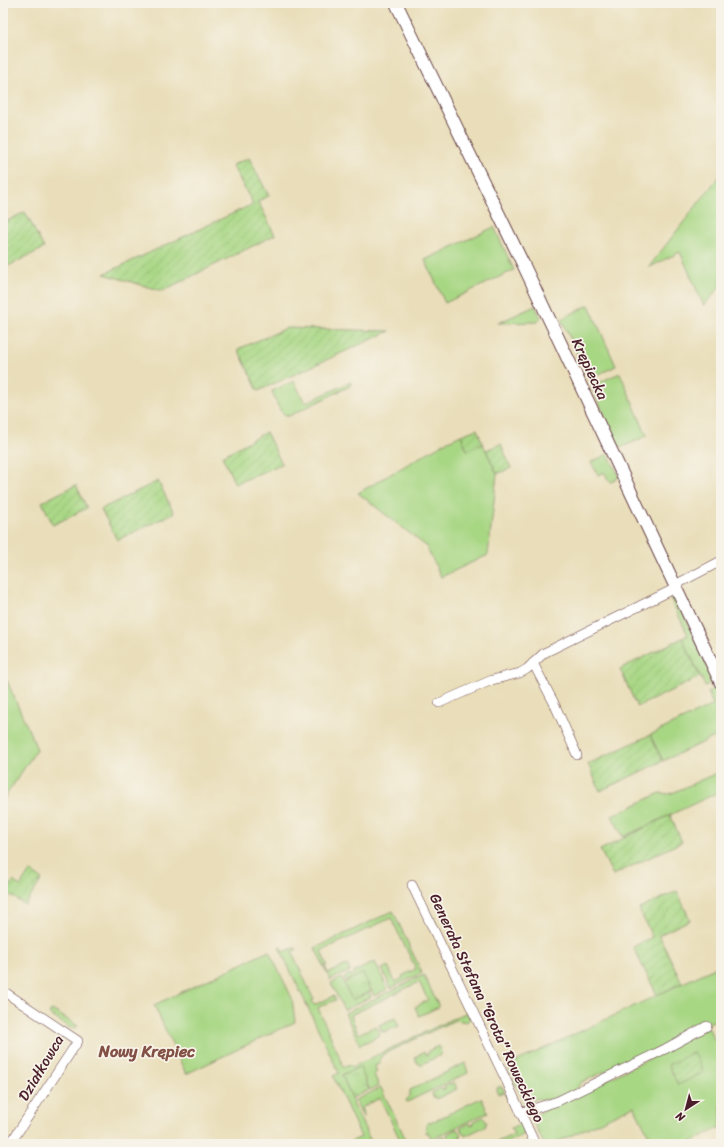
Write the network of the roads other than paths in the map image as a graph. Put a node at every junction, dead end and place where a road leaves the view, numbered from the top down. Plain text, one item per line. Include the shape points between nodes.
1 (396, 3) edge
2 (721, 561) edge
3 (676, 587) junction
4 (533, 664) junction
5 (721, 683) edge
6 (439, 703) dead end
7 (577, 755) dead end
8 (412, 885) dead end
9 (3, 991) edge
10 (707, 1026) dead end
11 (520, 1113) junction
12 (10, 1144) edge
13 (535, 1144) edge

1 - 3 street, Krępiecka
2 - 3 street
3 - 4 street via 544,653
3 - 5 street, Krępiecka
4 - 6 street via 520,673 492,680
4 - 7 street
8 - 11 street, Generała Stefana "Grota" Roweckiego
9 - 12 street, Działkowca via 78,1041
10 - 11 street via 558,1101
11 - 13 street, Generała Stefana "Grota" Roweckiego

